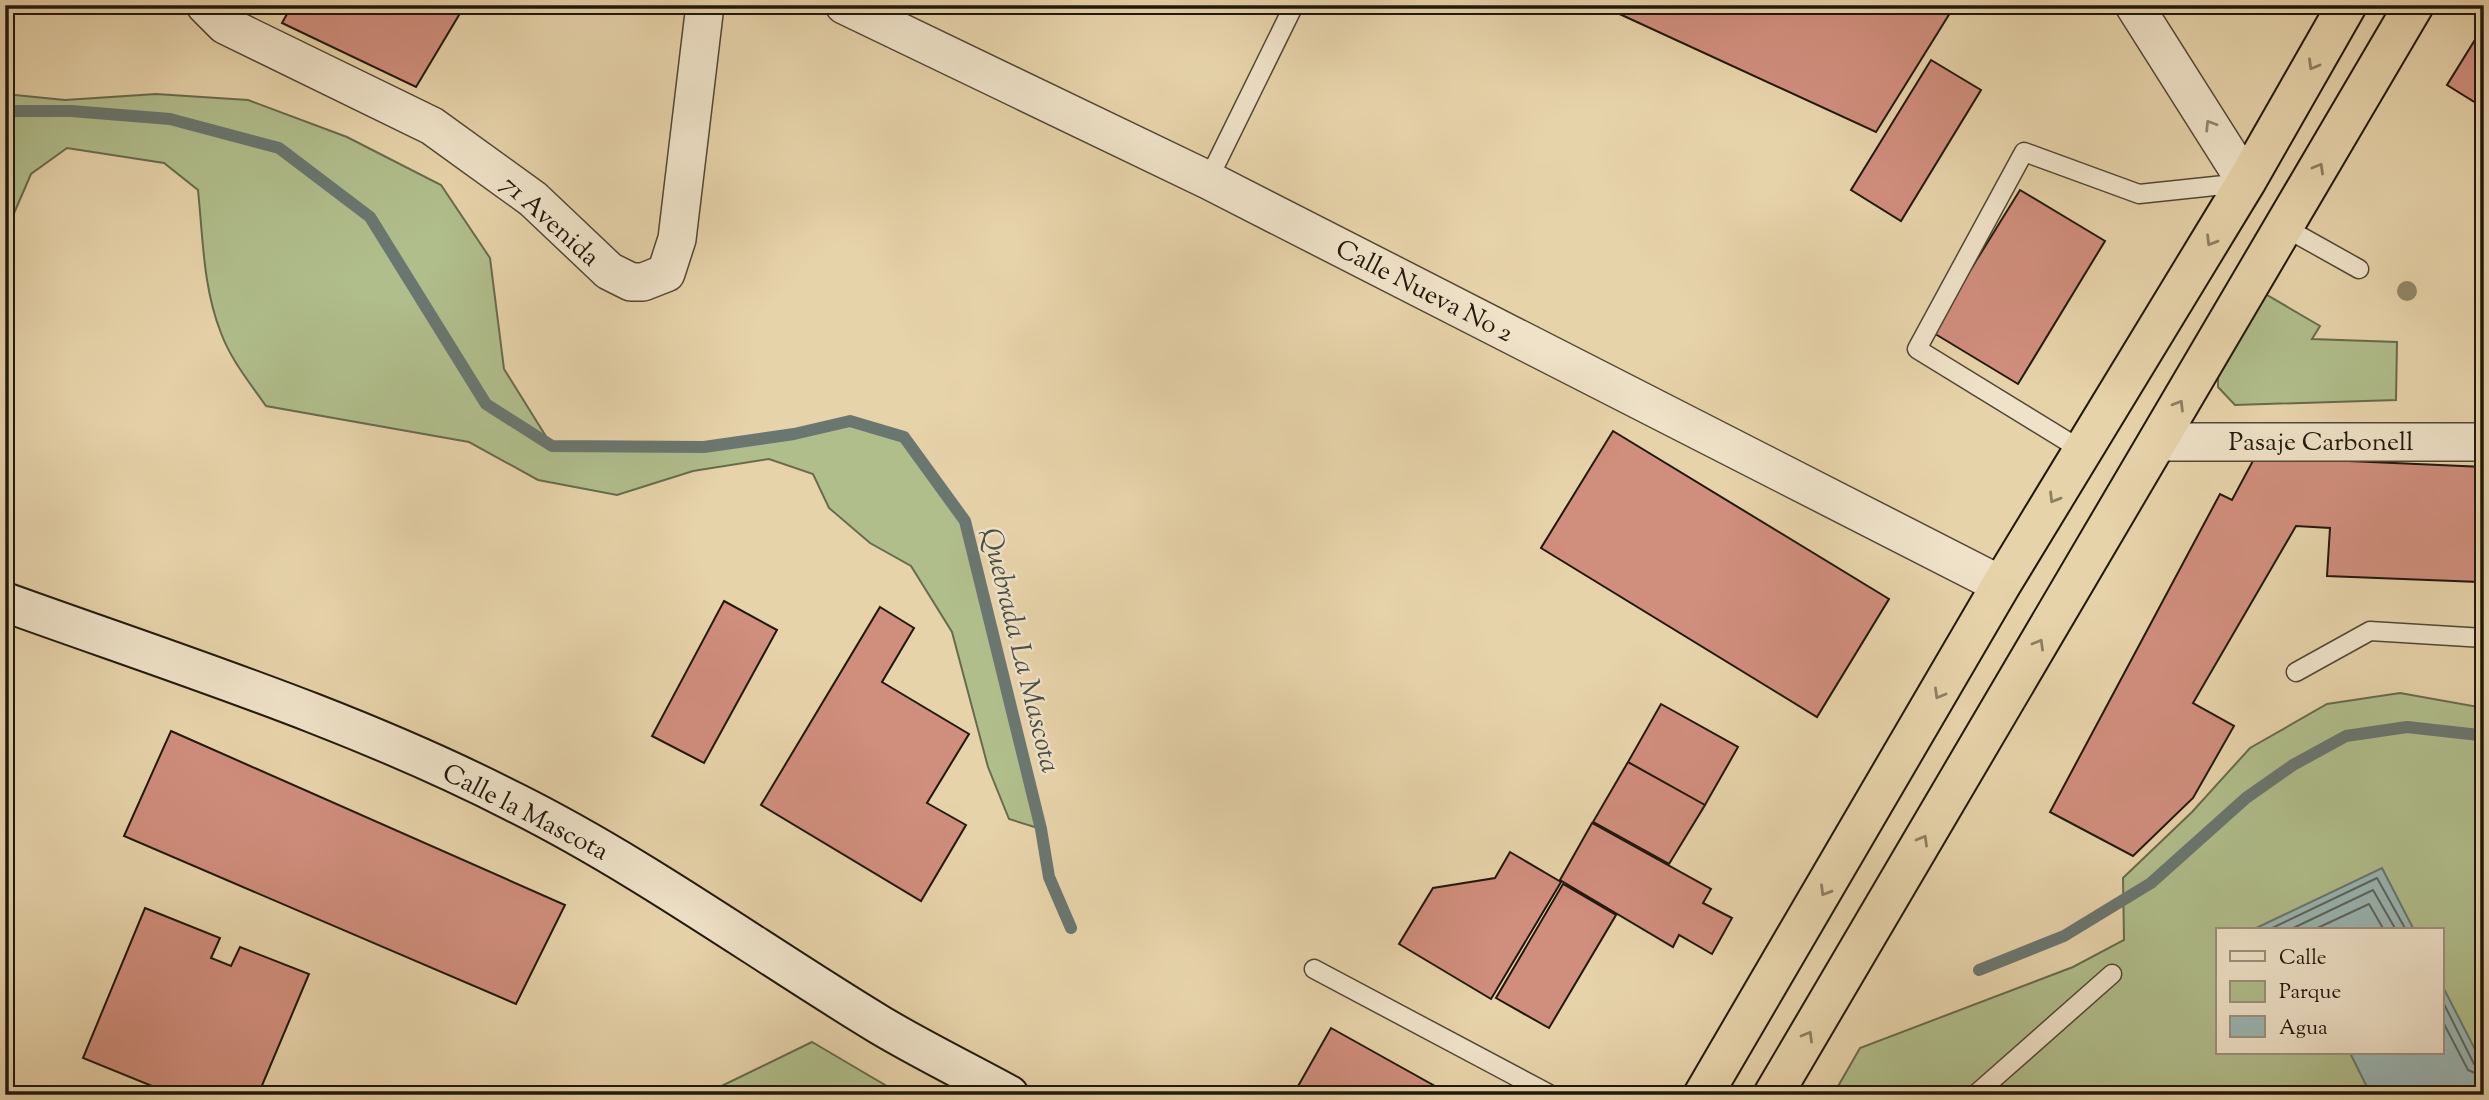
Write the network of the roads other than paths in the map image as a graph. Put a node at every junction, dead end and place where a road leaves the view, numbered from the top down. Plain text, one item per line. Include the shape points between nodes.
1 (205, 5) edge
2 (705, 5) edge
3 (844, 5) edge
4 (1293, 5) edge
5 (2134, 5) edge
6 (2347, 5) edge
7 (2414, 5) edge
8 (1208, 180) junction
9 (2246, 182) junction
10 (2284, 227) junction
11 (2359, 269) dead end
12 (2157, 442) junction
13 (2484, 442) edge
14 (2083, 451) junction
15 (2001, 585) junction
16 (5, 602) edge
17 (2484, 638) edge
18 (2295, 672) dead end
19 (1314, 970) dead end
20 (2112, 974) dead end
21 (1009, 1095) edge
22 (1551, 1095) edge
23 (1703, 1095) edge
24 (1773, 1095) edge
25 (1975, 1095) edge

1 - 2 street, 71 Avenida via 225,25 432,126 533,199 609,271 631,282 643,282 666,273 677,239
3 - 8 street, Calle Nueva No 2
4 - 8 lane
9 -> 5 street
6 -> 9 highway
10 -> 7 highway
8 - 15 street, Calle Nueva No 2
9 -> 14 highway
9 - 14 lane via 2138,194 2024,152 1917,349
10 - 11 lane
12 -> 10 highway
12 - 13 street, Pasaje Carbonell
24 -> 12 highway
14 -> 15 highway
15 -> 23 highway
16 - 21 main road, Calle la Mascota via 404,749 513,801 601,849 882,1026
17 - 18 lane via 2370,631
19 - 22 lane
20 - 25 lane

